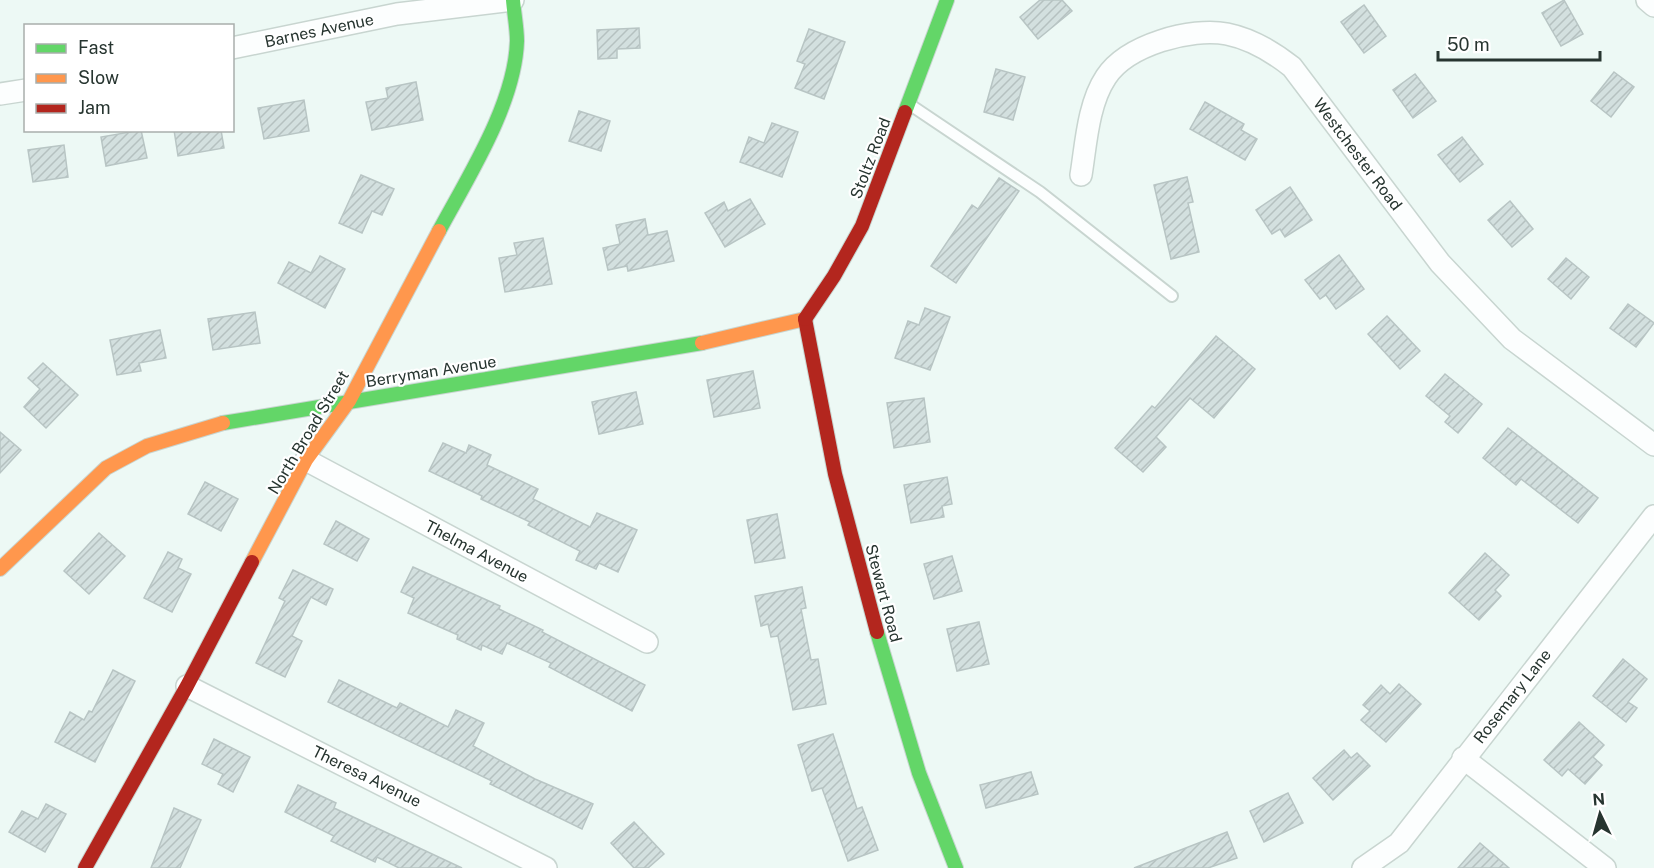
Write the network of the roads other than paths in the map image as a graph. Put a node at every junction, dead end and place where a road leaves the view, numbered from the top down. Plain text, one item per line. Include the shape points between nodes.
1 (513, 0) edge
2 (947, 0) edge
3 (1647, 0) edge
4 (1654, 6) edge
5 (234, 48) edge
6 (24, 90) edge
7 (0, 93) edge
8 (909, 103) junction
9 (1081, 175) dead end
10 (1172, 296) dead end
11 (805, 319) junction
12 (349, 401) junction
13 (1654, 445) edge
14 (306, 460) junction
15 (1654, 516) edge
16 (0, 569) edge
17 (647, 642) dead end
18 (187, 686) junction
19 (1463, 758) junction
20 (85, 868) edge
21 (546, 868) edge
22 (956, 868) edge
23 (1363, 868) edge
24 (1605, 868) edge

1 - 5 street, Barnes Avenue via 397,14
1 - 12 street, North Broad Street via 517,42 505,101
2 - 8 street, Stoltz Road
3 - 4 street
6 - 7 street
8 - 10 lane via 1040,192
8 - 11 street, Stoltz Road via 862,226
9 - 13 street, Westchester Road via 1092,113 1106,77 1133,51 1182,35 1227,34 1267,48 1292,67 1440,263 1512,339
11 - 12 street, Berryman Avenue via 707,342
11 - 22 street, Stewart Road via 835,474 894,695
12 - 14 street, North Broad Street
12 - 16 street, Berryman Avenue via 213,425 147,447 106,468
14 - 17 street, Thelma Avenue
14 - 18 street, North Broad Street
15 - 19 street, Rosemary Lane
18 - 20 street, North Broad Street
18 - 21 street, Theresa Avenue
19 - 23 street, Rosemary Lane via 1399,843
19 - 24 street

